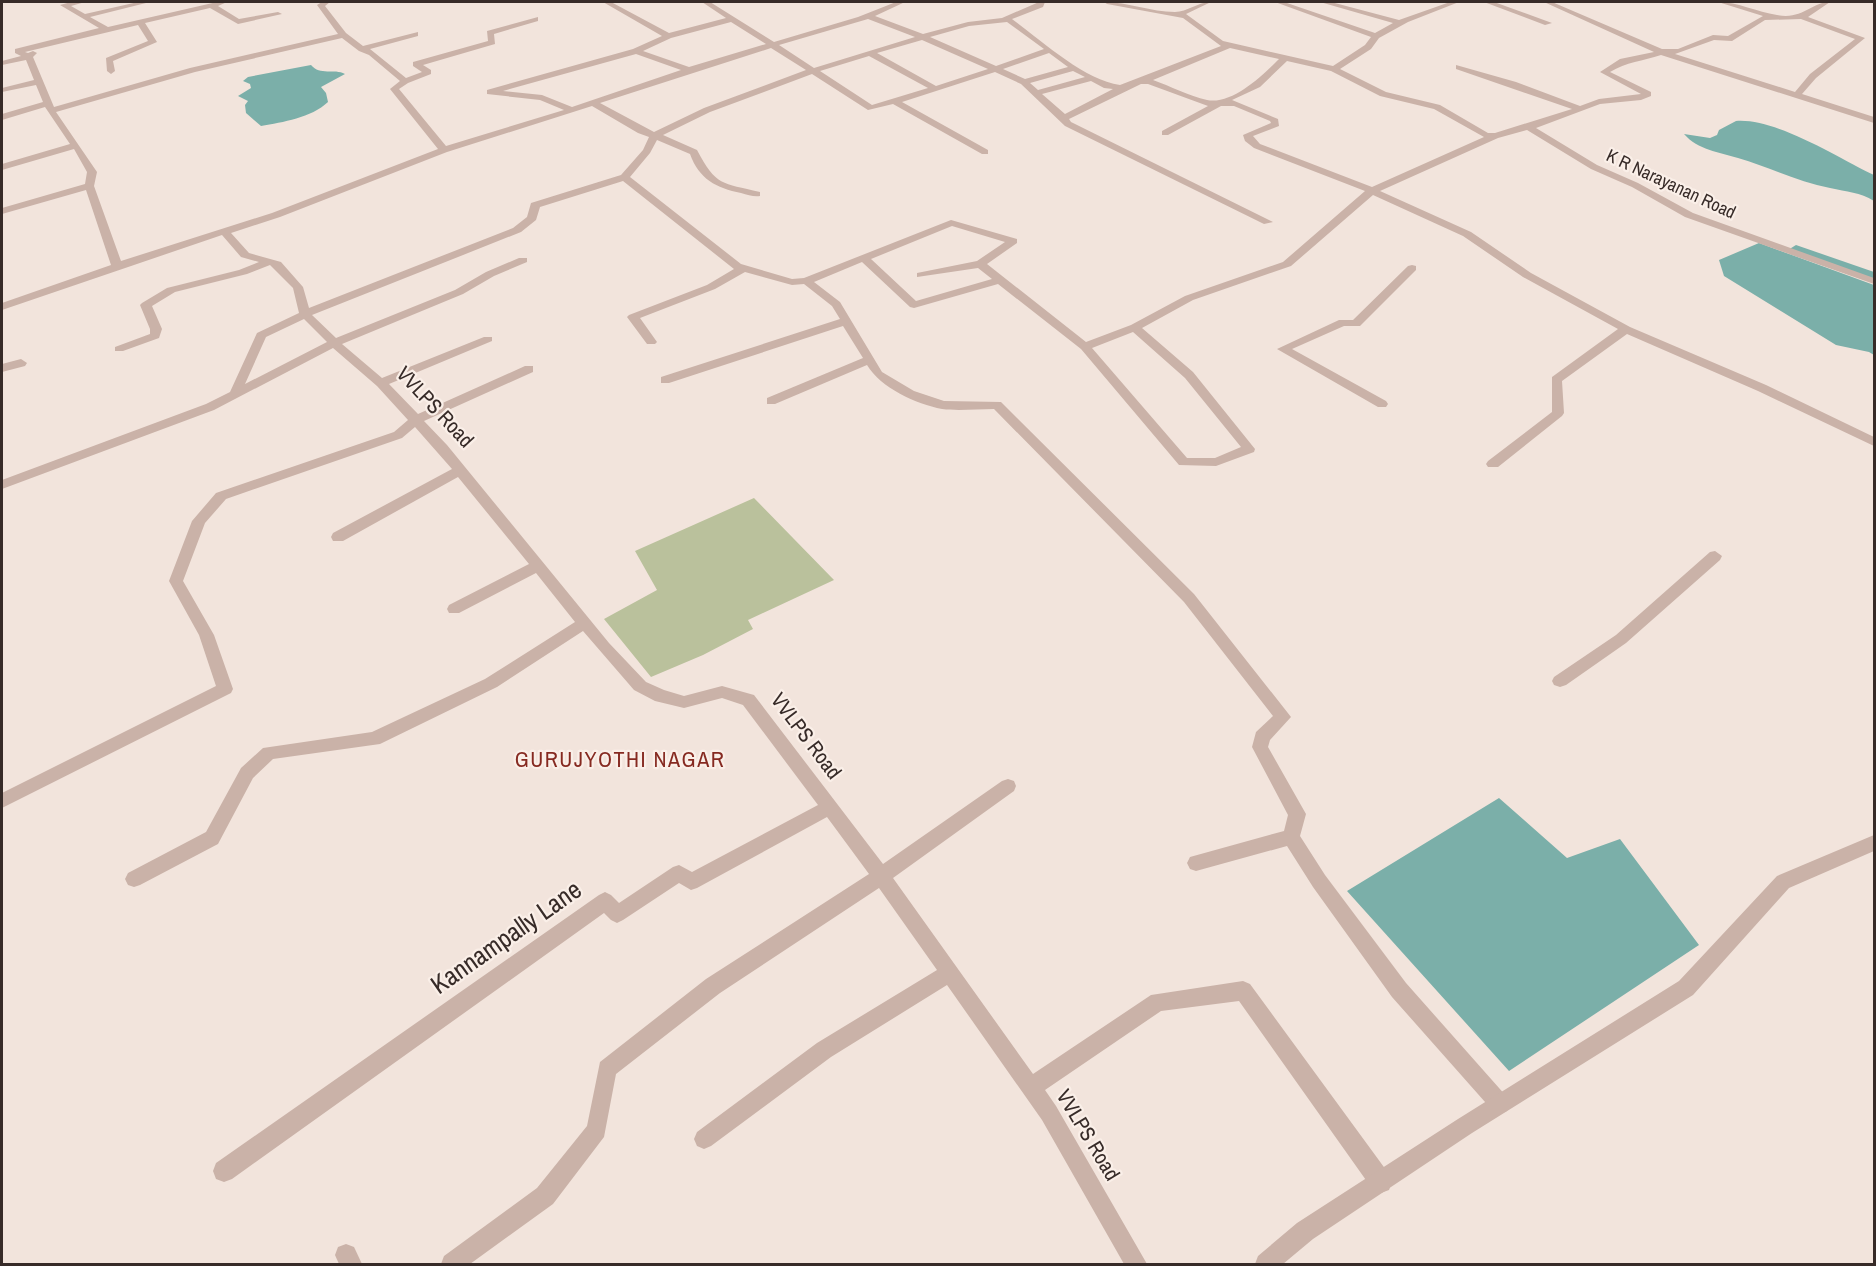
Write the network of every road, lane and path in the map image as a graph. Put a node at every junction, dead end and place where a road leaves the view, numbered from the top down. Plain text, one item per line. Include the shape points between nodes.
1 (82, 2) edge
2 (146, 2) edge
3 (224, 2) edge
4 (327, 2) edge
5 (606, 2) edge
6 (706, 2) edge
7 (901, 2) edge
8 (1042, 2) edge
9 (1107, 2) edge
10 (1208, 2) edge
11 (1278, 2) edge
12 (1324, 2) edge
13 (1456, 2) edge
14 (1488, 2) edge
15 (1547, 2) edge
16 (1721, 2) edge
17 (1827, 2) edge
18 (211, 6) junction
19 (278, 14) dead end
20 (1178, 15) junction
21 (84, 16) junction
22 (868, 16) junction
23 (1802, 17) junction
24 (1778, 18) junction
25 (535, 19) dead end
26 (732, 19) junction
27 (1006, 20) junction
28 (140, 22) junction
29 (1401, 23) junction
30 (1548, 23) dead end
31 (106, 29) junction
32 (415, 34) dead end
33 (343, 35) junction
34 (669, 36) junction
35 (1376, 36) junction
36 (923, 37) junction
37 (772, 45) junction
38 (1229, 45) junction
39 (362, 49) junction
40 (1049, 50) junction
41 (636, 51) junction
42 (1661, 52) junction
43 (870, 53) junction
44 (28, 57) junction
45 (1285, 58) junction
46 (2, 63) edge
47 (1459, 67) dead end
48 (1074, 68) junction
49 (994, 69) junction
50 (1334, 69) junction
51 (688, 70) junction
52 (111, 71) dead end
53 (812, 71) junction
54 (1091, 78) junction
55 (1144, 80) junction
56 (405, 81) junction
57 (38, 82) junction
58 (1024, 82) junction
59 (1125, 87) junction
60 (936, 89) junction
61 (2, 90) edge
62 (1036, 93) junction
63 (1797, 95) junction
64 (896, 102) junction
65 (593, 103) junction
66 (1221, 103) junction
67 (49, 108) junction
68 (1580, 109) junction
69 (572, 110) junction
70 (2, 117) edge
71 (1064, 118) junction
72 (1875, 120) edge
73 (1528, 127) junction
74 (1165, 133) dead end
75 (654, 136) junction
76 (1495, 136) junction
77 (76, 145) junction
78 (444, 150) junction
79 (985, 152) dead end
80 (2, 167) edge
81 (624, 177) junction
82 (89, 186) junction
83 (1371, 191) junction
84 (757, 194) dead end
85 (2, 212) edge
86 (1268, 222) dead end
87 (225, 232) junction
88 (864, 258) junction
89 (523, 260) dead end
90 (270, 262) junction
91 (980, 264) junction
92 (117, 266) junction
93 (742, 268) junction
94 (1412, 268) dead end
95 (921, 275) dead end
96 (1000, 280) junction
97 (1875, 281) edge
98 (806, 282) junction
99 (2, 307) edge
100 (305, 314) junction
101 (846, 321) junction
102 (1135, 327) junction
103 (1626, 329) junction
104 (488, 339) dead end
105 (651, 342) dead end
106 (334, 343) junction
107 (1085, 346) junction
108 (119, 349) dead end
109 (869, 360) junction
110 (21, 363) dead end
111 (2, 368) edge
112 (529, 369) dead end
113 (664, 380) dead end
114 (381, 382) junction
115 (236, 393) junction
116 (771, 401) dead end
117 (1382, 404) dead end
118 (416, 420) junction
119 (1875, 442) edge
120 (1493, 464) dead end
121 (460, 470) junction
122 (2, 485) edge
123 (338, 537) dead end
124 (1715, 556) dead end
125 (538, 566) junction
126 (454, 609) dead end
127 (584, 622) junction
128 (1560, 681) dead end
129 (1008, 786) dead end
130 (2, 801) edge
131 (830, 807) junction
132 (1291, 837) junction
133 (1875, 843) edge
134 (1196, 863) dead end
135 (881, 876) junction
136 (134, 879) dead end
137 (950, 973) junction
138 (1031, 1087) junction
139 (1500, 1104) junction
140 (704, 1139) dead end
141 (224, 1171) dead end
142 (1381, 1182) junction
143 (452, 1264) edge
144 (1136, 1264) edge
145 (1266, 1264) edge

1 - 21 street via 64,5
2 - 21 street
3 - 18 street
4 - 33 street via 321,5
5 - 34 street
6 - 26 street
7 - 22 street
8 - 27 street
9 - 20 street
10 - 20 street
11 - 35 street
12 - 29 street
13 - 29 street
14 - 30 street
15 - 42 street
16 - 24 street
17 - 23 street
18 - 19 street via 238,22
18 - 28 street
20 - 38 street via 1190,19 1211,38
21 - 31 street
22 - 36 street
22 - 37 street
23 - 24 street
23 - 63 street via 1861,38 1813,76
24 - 42 street via 1763,18 1730,39 1713,37 1679,51
25 - 56 street via 490,33 492,42 416,63 428,72
26 - 34 street
26 - 37 street
27 - 36 street via 968,24
27 - 40 street
28 - 31 street
28 - 52 street via 153,42 109,60
29 - 35 street
31 - 44 street via 18,51
32 - 39 street
33 - 39 street
33 - 67 street
34 - 41 street
35 - 50 street via 1368,47
36 - 43 street
36 - 49 street
37 - 51 street
37 - 53 street
38 - 45 street
38 - 55 street
39 - 56 street
40 - 48 street
40 - 49 street
41 - 51 street
41 - 69 street via 490,92 542,98
42 - 63 street
42 - 68 street via 1623,61 1604,72 1648,94 1610,99
43 - 53 street
43 - 60 street
44 - 46 street
44 - 57 street
45 - 50 street
45 - 66 street via 1257,85
47 - 68 street
48 - 54 street
48 - 58 street
49 - 58 street
49 - 60 street
50 - 76 street via 1383,94 1437,107 1480,132
51 - 65 street
53 - 64 street via 871,108
53 - 75 street via 707,110
54 - 59 street via 1107,86
54 - 62 street
55 - 59 street
55 - 66 street via 1198,100
56 - 78 street via 394,89
57 - 61 street
57 - 67 street
58 - 62 street
59 - 71 street
60 - 64 street
62 - 71 street
63 - 72 street
64 - 79 street
65 - 69 street
65 - 75 street
66 - 74 street
66 - 83 street via 1235,103 1277,122 1247,137 1257,146
67 - 70 street
67 - 77 street
68 - 73 street
69 - 78 street
71 - 86 street via 1068,124
73 - 76 street
73 - 97 street, K R Narayanan Road via 1594,167 1689,215
75 - 81 street via 647,151
75 - 84 street via 693,152 698,167 717,185
76 - 83 street
77 - 80 street
77 - 82 street via 92,172
78 - 87 street
81 - 93 street
81 - 100 street via 536,205 532,218 518,230
82 - 85 street
82 - 92 street
83 - 102 street via 1287,264 1189,298
83 - 103 street via 1467,234 1537,281
87 - 90 street, VVLPS Road via 244,255
87 - 92 street
88 - 91 street via 951,223 1013,241
88 - 96 street via 914,306
88 - 98 street
89 - 106 street via 459,292
90 - 100 street, VVLPS Road via 277,264 298,287
90 - 108 street via 171,290 146,305 155,336
91 - 95 street
91 - 96 street
92 - 99 street
93 - 98 street
93 - 105 street via 711,287 633,317
94 - 117 street via 1356,324 1343,322 1283,349
96 - 107 street
98 - 101 street via 836,304
100 - 106 street, VVLPS Road
100 - 115 street via 261,335
101 - 109 street
101 - 113 street
102 - 107 street
102 - 107 street via 1189,375 1249,449 1216,462 1184,462
103 - 119 street
103 - 120 street via 1556,380 1558,413
104 - 114 street
106 - 114 street, VVLPS Road
106 - 115 street
109 - 116 street
109 - 132 street via 878,374 910,394 943,405 997,405 1189,598 1283,717 1262,737 1260,747 1297,814
110 - 111 street
112 - 118 street
114 - 118 street, VVLPS Road
115 - 122 street via 210,407
118 - 121 street, VVLPS Road
118 - 130 street via 398,435 221,496 199,520 176,581 206,635 225,689
121 - 123 street
121 - 125 street, VVLPS Road
124 - 128 street via 1621,639
125 - 126 street
125 - 127 street, VVLPS Road
127 - 131 street, VVLPS Road via 640,686 661,696 684,702 722,692 748,700
127 - 136 street via 491,683 374,738 269,753 247,773 212,838
129 - 135 street
131 - 135 street, VVLPS Road
131 - 141 street, Kannampally Lane via 691,882 679,873 616,914 605,901
132 - 134 street
132 - 139 street via 1399,990
133 - 139 street via 1783,882 1686,988
135 - 137 street, VVLPS Road
135 - 143 street via 713,986 607,1069 597,1130 545,1196
137 - 138 street, VVLPS Road
137 - 140 street via 824,1050
138 - 142 street via 1158,1002 1243,991
138 - 144 street, VVLPS Road
139 - 142 street
142 - 145 street via 1305,1231

